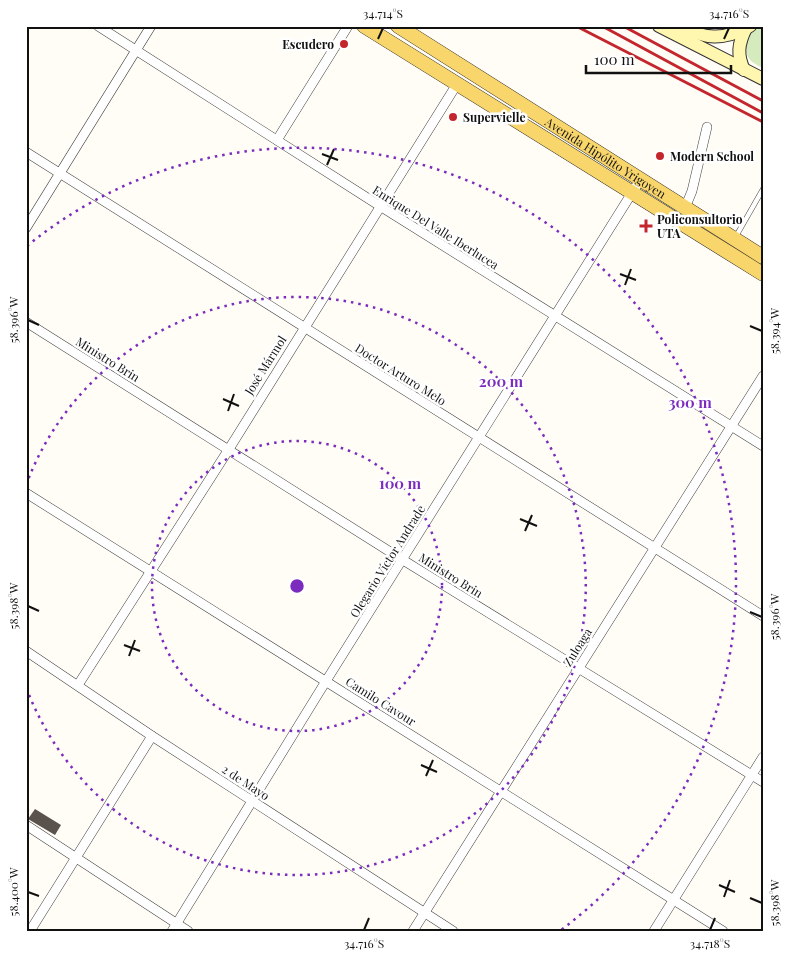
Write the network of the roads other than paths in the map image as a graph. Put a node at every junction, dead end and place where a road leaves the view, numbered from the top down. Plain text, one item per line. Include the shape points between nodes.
1 (98, 26) edge
2 (151, 26) edge
3 (348, 26) edge
4 (364, 26) edge
5 (398, 26) edge
6 (659, 26) edge
7 (680, 26) edge
8 (748, 27) edge
9 (137, 50) junction
10 (744, 70) junction
11 (763, 79) edge
12 (457, 84) junction
13 (708, 127) dead end
14 (277, 140) junction
15 (26, 152) edge
16 (60, 173) junction
17 (640, 180) junction
18 (763, 190) edge
19 (631, 193) junction
20 (380, 206) junction
21 (685, 208) junction
22 (26, 228) edge
23 (734, 239) junction
24 (763, 257) edge
25 (763, 274) edge
26 (555, 317) junction
27 (26, 322) edge
28 (304, 327) junction
29 (763, 376) edge
30 (731, 426) junction
31 (478, 438) junction
32 (763, 446) edge
33 (228, 449) junction
34 (26, 493) edge
35 (653, 547) junction
36 (403, 560) junction
37 (151, 571) junction
38 (763, 616) edge
39 (26, 651) edge
40 (578, 669) junction
41 (326, 681) junction
42 (78, 685) junction
43 (152, 736) junction
44 (763, 757) edge
45 (752, 775) junction
46 (763, 782) edge
47 (501, 791) junction
48 (252, 801) junction
49 (26, 825) edge
50 (76, 858) junction
51 (674, 900) junction
52 (424, 913) junction
53 (174, 927) edge
54 (30, 931) edge
55 (188, 931) edge
56 (413, 931) edge
57 (453, 931) edge
58 (654, 931) edge
59 (723, 931) edge

1 - 9 street, Enrique Del Valle Iberlucea
2 - 9 street
3 - 14 street
4 - 12 main road, Avenida Hipólito Yrigoyen
5 - 17 main road, Avenida Hipólito Yrigoyen
6 - 10 street
7 - 8 street via 708,38
8 - 10 street via 740,38 738,49
9 - 14 street, Enrique Del Valle Iberlucea
9 - 16 street
10 - 11 street
12 - 19 main road, Avenida Hipólito Yrigoyen
12 - 20 street, José Mármol
13 - 21 street
14 - 20 street, Enrique Del Valle Iberlucea
15 - 16 street, Doctor Arturo Melo
16 - 22 street
16 - 28 street, Doctor Arturo Melo
17 - 19 street, Olegario Víctor Andrade
17 - 21 main road, Avenida Hipólito Yrigoyen
18 - 23 lane
19 - 25 main road, Avenida Hipólito Yrigoyen
19 - 26 street, Olegario Víctor Andrade
20 - 26 street, Enrique Del Valle Iberlucea
20 - 28 street, José Mármol
21 - 23 main road, Avenida Hipólito Yrigoyen
23 - 24 main road, Avenida Hipólito Yrigoyen
26 - 30 street, Enrique Del Valle Iberlucea
26 - 31 street, Olegario Víctor Andrade
27 - 33 street, Ministro Brin
28 - 31 street, Doctor Arturo Melo
28 - 33 street, José Mármol
29 - 30 street, Zuloaga
30 - 32 street, Enrique Del Valle Iberlucea
30 - 35 street, Zuloaga
31 - 35 street, Doctor Arturo Melo
31 - 36 street, Olegario Víctor Andrade
33 - 36 street, Ministro Brin
33 - 37 street, José Mármol
34 - 37 street, Camilo Cavour
35 - 38 street, Doctor Arturo Melo
35 - 40 street, Zuloaga
36 - 40 street, Ministro Brin
36 - 41 street, Olegario Víctor Andrade
37 - 41 street, Camilo Cavour
37 - 42 street, José Mármol
39 - 42 street, 2 de Mayo
40 - 45 street, Ministro Brin
40 - 47 street, Zuloaga
41 - 47 street, Camilo Cavour
41 - 48 street, Olegario Víctor Andrade
42 - 43 street, 2 de Mayo
43 - 48 street, 2 de Mayo
43 - 50 street
44 - 45 street
45 - 46 street, Ministro Brin
45 - 51 street
47 - 51 street, Camilo Cavour
47 - 52 street, Zuloaga
48 - 52 street, 2 de Mayo
48 - 53 street, Olegario Víctor Andrade
49 - 50 street
50 - 53 street
50 - 54 street
51 - 58 street
51 - 59 street, Camilo Cavour
52 - 56 street, Zuloaga
52 - 57 street, 2 de Mayo
53 - 55 street

